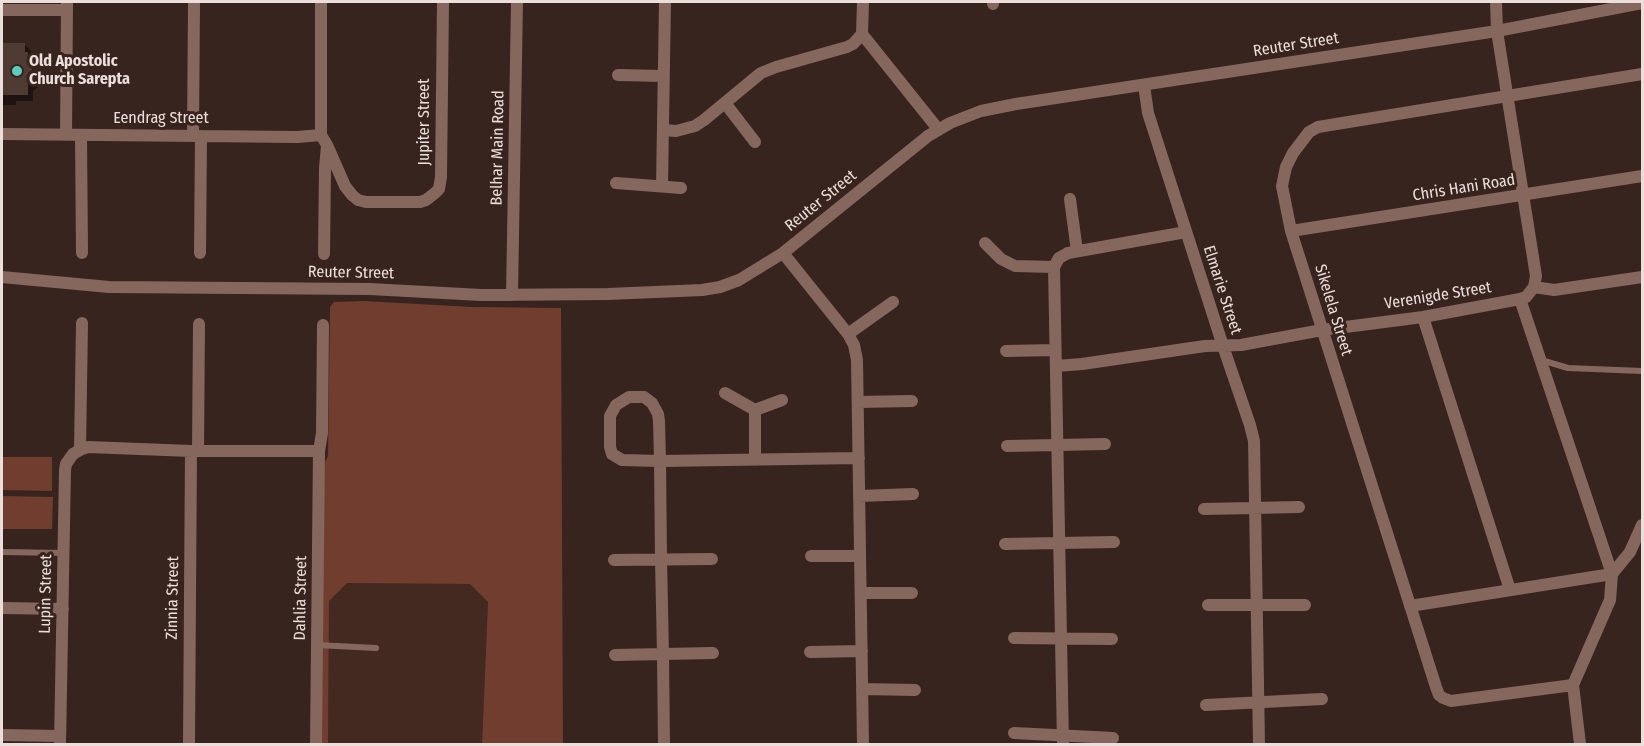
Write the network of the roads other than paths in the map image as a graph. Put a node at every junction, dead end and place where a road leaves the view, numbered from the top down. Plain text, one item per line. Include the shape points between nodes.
1 (194, 2) edge
2 (321, 2) edge
3 (443, 2) edge
4 (517, 2) edge
5 (665, 2) edge
6 (863, 2) edge
7 (1496, 2) edge
8 (1642, 3) edge
9 (67, 6) edge
10 (2, 10) edge
11 (1497, 31) junction
12 (862, 34) junction
13 (1642, 74) edge
14 (618, 75) dead end
15 (664, 76) junction
16 (1144, 85) junction
17 (1507, 95) junction
18 (725, 103) junction
19 (938, 129) junction
20 (663, 130) junction
21 (2, 134) edge
22 (66, 135) junction
23 (81, 135) junction
24 (197, 136) junction
25 (324, 140) junction
26 (755, 142) dead end
27 (1642, 176) edge
28 (616, 183) dead end
29 (662, 186) junction
30 (681, 188) dead end
31 (1523, 195) junction
32 (1070, 199) dead end
33 (1291, 231) junction
34 (1186, 232) junction
35 (985, 243) dead end
36 (1077, 251) junction
37 (82, 253) dead end
38 (200, 253) dead end
39 (783, 253) junction
40 (324, 254) dead end
41 (1054, 267) junction
42 (2, 277) edge
43 (1642, 277) edge
44 (1534, 287) junction
45 (512, 295) junction
46 (1520, 299) junction
47 (893, 302) dead end
48 (1423, 316) junction
49 (82, 323) dead end
50 (200, 324) dead end
51 (323, 325) dead end
52 (1322, 330) junction
53 (848, 334) junction
54 (1222, 346) junction
55 (1056, 350) junction
56 (1006, 351) dead end
57 (1541, 360) junction
58 (1056, 366) junction
59 (1642, 370) edge
60 (725, 393) dead end
61 (782, 399) dead end
62 (912, 401) dead end
63 (858, 402) junction
64 (755, 410) junction
65 (1105, 444) dead end
66 (1057, 445) junction
67 (1007, 446) dead end
68 (80, 450) junction
69 (195, 451) junction
70 (319, 451) junction
71 (859, 458) junction
72 (755, 459) junction
73 (660, 460) junction
74 (913, 494) dead end
75 (859, 496) junction
76 (1299, 507) dead end
77 (1255, 508) junction
78 (1204, 509) dead end
79 (1642, 525) edge
80 (1114, 542) dead end
81 (1059, 543) junction
82 (1005, 544) dead end
83 (2, 552) edge
84 (63, 553) junction
85 (811, 556) dead end
86 (860, 556) junction
87 (661, 559) junction
88 (712, 559) dead end
89 (614, 560) dead end
90 (1612, 574) junction
91 (1510, 590) junction
92 (912, 592) dead end
93 (861, 593) junction
94 (1208, 605) dead end
95 (1257, 605) junction
96 (1305, 605) dead end
97 (1410, 606) junction
98 (2, 608) edge
99 (63, 609) junction
100 (1014, 638) dead end
101 (1061, 638) junction
102 (1112, 639) dead end
103 (317, 645) junction
104 (376, 648) dead end
105 (862, 651) junction
106 (810, 652) dead end
107 (713, 653) dead end
108 (663, 654) junction
109 (615, 655) dead end
110 (1573, 685) junction
111 (862, 689) junction
112 (915, 690) dead end
113 (1322, 699) dead end
114 (1258, 702) junction
115 (1206, 705) dead end
116 (1014, 733) dead end
117 (2, 735) edge
118 (1113, 738) dead end
119 (60, 740) edge
120 (1063, 740) edge
121 (189, 744) edge
122 (316, 744) edge
123 (664, 744) edge
124 (863, 744) edge
125 (1259, 744) edge
126 (1580, 744) edge

1 - 24 street
2 - 25 street
3 - 25 street, Jupiter Street via 439,189 420,202 358,200 345,186
4 - 45 street, Belhar Main Road
5 - 15 street
6 - 12 street
7 - 11 street
8 - 11 street, Reuter Street
9 - 10 street
9 - 22 street
11 - 16 street, Reuter Street
11 - 17 street
12 - 18 street via 847,47 761,73
12 - 19 street
13 - 17 street, Sikelela Street
14 - 15 street
15 - 20 street
16 - 19 street, Reuter Street via 998,107
16 - 34 street, Elmarie Street via 1148,113
17 - 31 street
17 - 33 street, Sikelela Street via 1314,128 1301,140 1283,177
18 - 20 street via 686,129
18 - 26 street
19 - 39 street, Reuter Street
20 - 29 street
21 - 22 street, Eendrag Street
22 - 23 street, Eendrag Street
23 - 24 street, Eendrag Street
23 - 37 street
24 - 25 street, Eendrag Street
24 - 38 street
25 - 40 street
27 - 31 street, Chris Hani Road
28 - 29 street
29 - 30 street
31 - 33 street, Chris Hani Road
31 - 44 street via 1536,276
32 - 36 street
33 - 52 street, Sikelela Street
34 - 36 street
34 - 54 street, Elmarie Street
35 - 41 street via 1000,259 1016,266
36 - 41 street via 1063,255
39 - 45 street, Reuter Street via 740,280 702,290
39 - 53 street
41 - 55 street
42 - 45 street, Reuter Street via 109,287 370,289
43 - 44 street via 1554,290
44 - 46 street
46 - 48 street, Verenigde Street
46 - 57 street
47 - 53 street
48 - 52 street, Verenigde Street
48 - 91 street
49 - 68 street
50 - 69 street, Zinnia Street
51 - 70 street, Dahlia Street
52 - 54 street, Verenigde Street
52 - 97 street, Sikelela Street
53 - 63 street via 857,360
54 - 58 street, Verenigde Street
54 - 77 street, Elmarie Street via 1252,434
55 - 56 street
55 - 58 street
57 - 59 lane via 1568,368
57 - 90 street
58 - 66 street
60 - 64 street
61 - 64 street
62 - 63 street
63 - 71 street
64 - 72 street
65 - 66 street
66 - 67 street
66 - 81 street
68 - 69 street via 88,447
68 - 84 street, Lupin Street via 69,459 65,470
69 - 70 street
69 - 121 street, Zinnia Street
70 - 103 street, Dahlia Street
71 - 72 street
71 - 75 street
72 - 73 street
73 - 73 street via 656,407 644,397 624,398 610,416 612,454 622,460
73 - 87 street
74 - 75 street
75 - 86 street
76 - 77 street
77 - 78 street
77 - 95 street, Elmarie Street
79 - 90 street via 1630,552
80 - 81 street
81 - 82 street
81 - 101 street
83 - 84 lane
84 - 99 street, Lupin Street
85 - 86 street
86 - 93 street
87 - 88 street
87 - 89 street
87 - 108 street
90 - 91 street
90 - 110 street via 1610,600
91 - 97 street
92 - 93 street
93 - 105 street
94 - 95 street
95 - 96 street
95 - 114 street, Elmarie Street
97 - 110 street, Sikelela Street via 1437,691 1447,700
98 - 99 street
99 - 119 street, Lupin Street
100 - 101 street
101 - 102 street
101 - 120 street
103 - 104 lane
103 - 122 street, Dahlia Street
105 - 106 street
105 - 111 street
107 - 108 street
108 - 109 street
108 - 123 street
110 - 126 street
111 - 112 street
111 - 124 street
113 - 114 street
114 - 115 street
114 - 125 street, Elmarie Street
116 - 120 street
117 - 119 street
118 - 120 street

